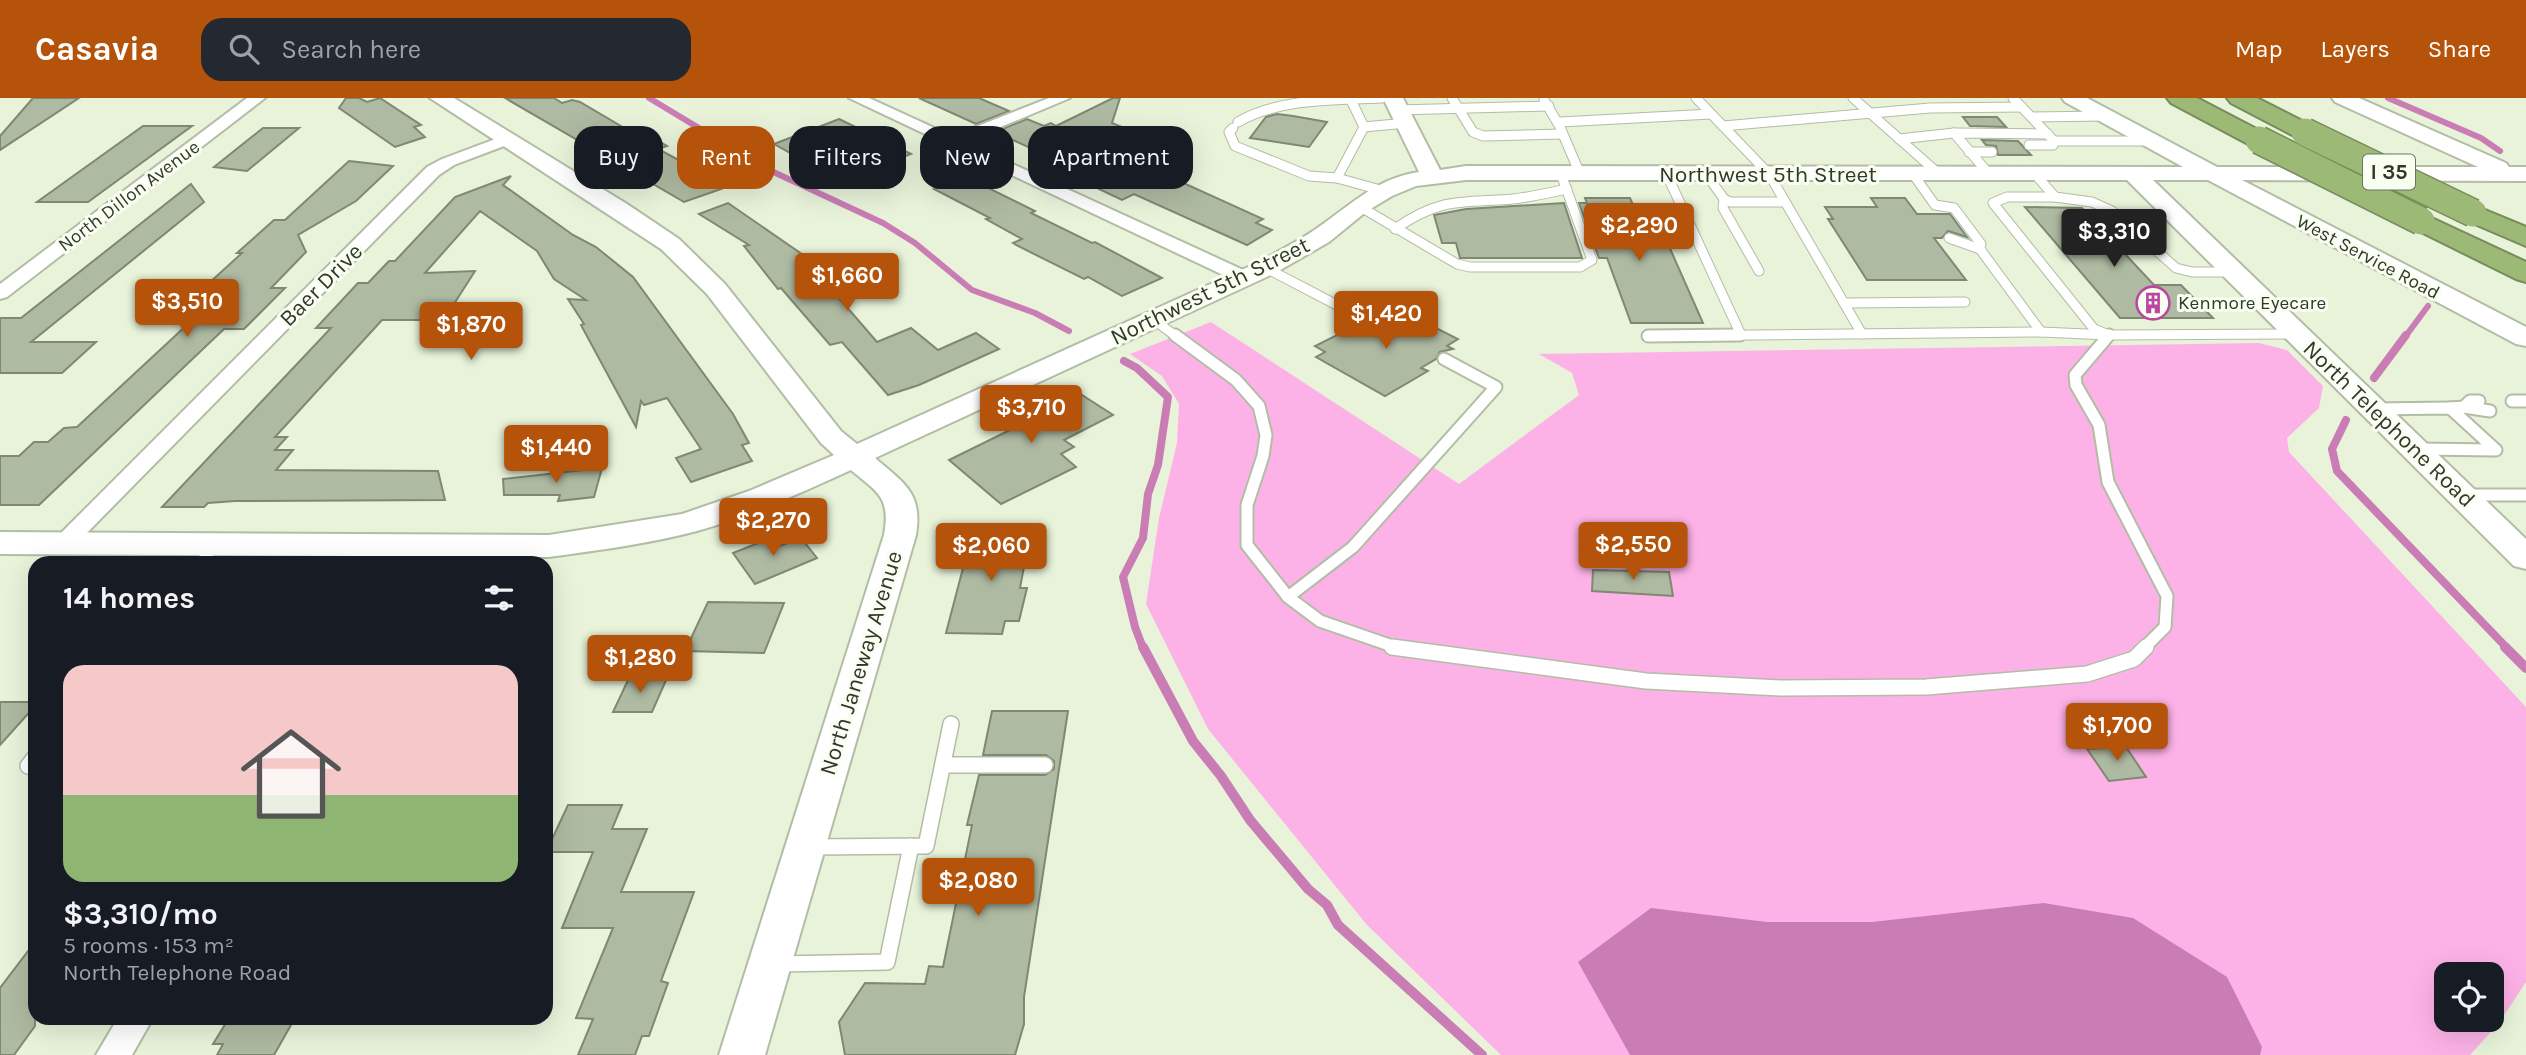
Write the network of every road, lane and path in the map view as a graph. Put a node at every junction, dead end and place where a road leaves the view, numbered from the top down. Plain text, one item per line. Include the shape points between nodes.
1 (257, 98) edge
2 (439, 98) edge
3 (857, 98) edge
4 (1062, 98) edge
5 (1452, 98) edge
6 (1543, 98) edge
7 (1696, 98) edge
8 (1853, 98) edge
9 (2013, 98) edge
10 (2073, 98) edge
11 (2179, 98) edge
12 (2239, 98) edge
13 (2342, 98) edge
14 (1351, 100) junction
15 (1457, 106) junction
16 (1549, 106) junction
17 (1395, 107) edge
18 (2022, 107) junction
19 (1711, 114) junction
20 (1871, 114) junction
21 (2105, 116) junction
22 (2032, 117) junction
23 (1560, 122) junction
24 (992, 126) edge
25 (1723, 126) junction
26 (920, 127) edge
27 (1364, 127) junction
28 (1954, 133) junction
29 (2048, 134) junction
30 (1562, 135) junction
31 (1899, 139) junction
32 (506, 140) junction
33 (2151, 141) junction
34 (2054, 143) junction
35 (1963, 144) junction
36 (1986, 144) dead end
37 (2029, 145) dead end
38 (1969, 152) junction
39 (1990, 163) junction
40 (2035, 163) junction
41 (1014, 169) edge
42 (2132, 173) junction
43 (2211, 173) junction
44 (1769, 174) junction
45 (1913, 174) junction
46 (1939, 174) junction
47 (1667, 175) junction
48 (1707, 175) junction
49 (2521, 176) edge
50 (1433, 177) junction
51 (1337, 178) junction
52 (1570, 179) junction
53 (1384, 191) junction
54 (2055, 197) junction
55 (1724, 199) junction
56 (1785, 202) junction
57 (1936, 205) junction
58 (1359, 206) junction
59 (1930, 214) dead end
60 (1395, 229) junction
61 (1949, 238) dead end
62 (2526, 238) edge
63 (1980, 249) junction
64 (1759, 271) dead end
65 (2232, 272) junction
66 (1255, 273) junction
67 (2526, 273) edge
68 (0, 293) edge
69 (1965, 302) dead end
70 (1844, 303) junction
71 (1358, 316) dead end
72 (1154, 320) junction
73 (2041, 332) junction
74 (1862, 334) junction
75 (2297, 334) junction
76 (1741, 335) junction
77 (2109, 335) junction
78 (1648, 336) dead end
79 (2526, 338) edge
80 (1444, 359) dead end
81 (2479, 401) dead end
82 (2512, 401) dead end
83 (2369, 405) junction
84 (2464, 407) junction
85 (2450, 408) junction
86 (2525, 408) edge
87 (2490, 411) dead end
88 (2414, 449) junction
89 (855, 457) junction
90 (2461, 495) junction
91 (2526, 495) edge
92 (0, 543) edge
93 (63, 544) junction
94 (208, 554) edge
95 (447, 554) edge
96 (2526, 558) edge
97 (1288, 597) junction
98 (951, 724) dead end
99 (943, 765) junction
100 (1045, 765) dead end
101 (911, 846) junction
102 (805, 847) junction
103 (769, 964) junction
104 (132, 1025) edge
105 (113, 1055) edge
106 (742, 1055) edge

1 - 68 street, North Dillon Avenue
2 - 32 street, North Janeway Avenue
3 - 26 street
4 - 24 street
5 - 15 lane
6 - 16 lane
7 - 19 lane
8 - 20 lane
9 - 18 lane
10 - 21 street, West Service Road
11 - 67 highway, I 35, bridge
12 - 62 highway, I 35, bridge
13 - 49 street
14 - 17 lane
14 - 27 lane
14 - 51 lane via 1266,107 1246,113 1229,132 1235,146 1309,176
15 - 16 lane
15 - 17 lane
15 - 30 lane via 1473,132 1483,136
16 - 23 lane
17 - 27 lane
17 - 50 street
18 - 20 lane
18 - 22 lane
19 - 23 lane
19 - 25 lane
20 - 25 lane
20 - 31 lane
21 - 22 lane
21 - 33 street, West Service Road
22 - 29 lane
23 - 30 lane
25 - 44 lane
27 - 51 lane
28 - 29 lane
28 - 31 lane
28 - 35 lane
29 - 34 lane
30 - 52 lane
31 - 46 lane
32 - 89 street, North Janeway Avenue via 670,244 716,289 831,437
32 - 93 street, Baer Drive via 433,171
33 - 34 lane
33 - 43 street, West Service Road
34 - 37 lane
34 - 40 lane
35 - 36 lane
35 - 38 lane
38 - 39 lane
38 - 39 lane
39 - 40 street, Northwest 5th Street
39 - 46 street, Northwest 5th Street
40 - 42 street, Northwest 5th Street
40 - 54 lane
41 - 66 street
42 - 43 street, Northwest 5th Street
42 - 65 street, North Telephone Road
43 - 49 street, Northwest 5th Street
43 - 79 street, West Service Road
44 - 45 street, Northwest 5th Street
44 - 48 street, Northwest 5th Street
44 - 56 lane
45 - 46 street, Northwest 5th Street
45 - 57 lane
47 - 48 street, Northwest 5th Street
47 - 52 street, Northwest 5th Street
47 - 76 lane
48 - 55 lane
50 - 52 street, Northwest 5th Street via 1466,173
50 - 53 street, Northwest 5th Street
51 - 53 lane
52 - 60 lane via 1510,199 1440,202
52 - 60 lane via 1592,260 1580,267 1470,267
53 - 58 street, Northwest 5th Street
54 - 65 lane via 2092,202 2112,211 2176,268
54 - 77 lane via 2007,197 1993,203 2094,329
55 - 56 lane
55 - 64 lane via 1723,208
56 - 70 lane
57 - 59 lane
57 - 63 lane via 1954,208 1981,244
58 - 60 lane
58 - 66 street, Northwest 5th Street via 1320,237
61 - 63 lane
63 - 73 lane
65 - 75 street, North Telephone Road
66 - 71 lane
66 - 72 street, Northwest 5th Street
69 - 70 lane
70 - 74 lane
72 - 89 street, Northwest 5th Street
72 - 97 lane via 1236,380 1259,406 1266,435 1264,456 1247,505 1247,545
73 - 74 lane
73 - 77 lane
74 - 76 lane
75 - 77 lane
75 - 83 street, North Telephone Road
76 - 78 lane
77 - 97 lane via 2075,375 2076,385 2099,425 2108,482 2167,596 2165,628 2134,659 2087,674 1926,687 1781,688 1646,681 1396,648 1320,621
80 - 97 lane via 1496,387 1353,547
81 - 84 lane
82 - 86 lane
83 - 85 lane
83 - 88 street, North Telephone Road
84 - 85 lane
84 - 87 lane
85 - 88 lane via 2496,450
88 - 90 street, North Telephone Road
89 - 95 street, Northwest 5th Street via 741,506 641,533
89 - 102 street, North Janeway Avenue via 896,492 904,515
90 - 91 lane
90 - 96 street, North Telephone Road
92 - 93 street, Northwest 5th Street
93 - 94 street, Northwest 5th Street
94 - 95 street, Northwest 5th Street
98 - 99 lane
99 - 100 lane
99 - 101 lane via 926,846
101 - 102 lane
101 - 103 lane via 887,962
102 - 103 street, North Janeway Avenue
103 - 106 street, North Janeway Avenue
104 - 105 street

